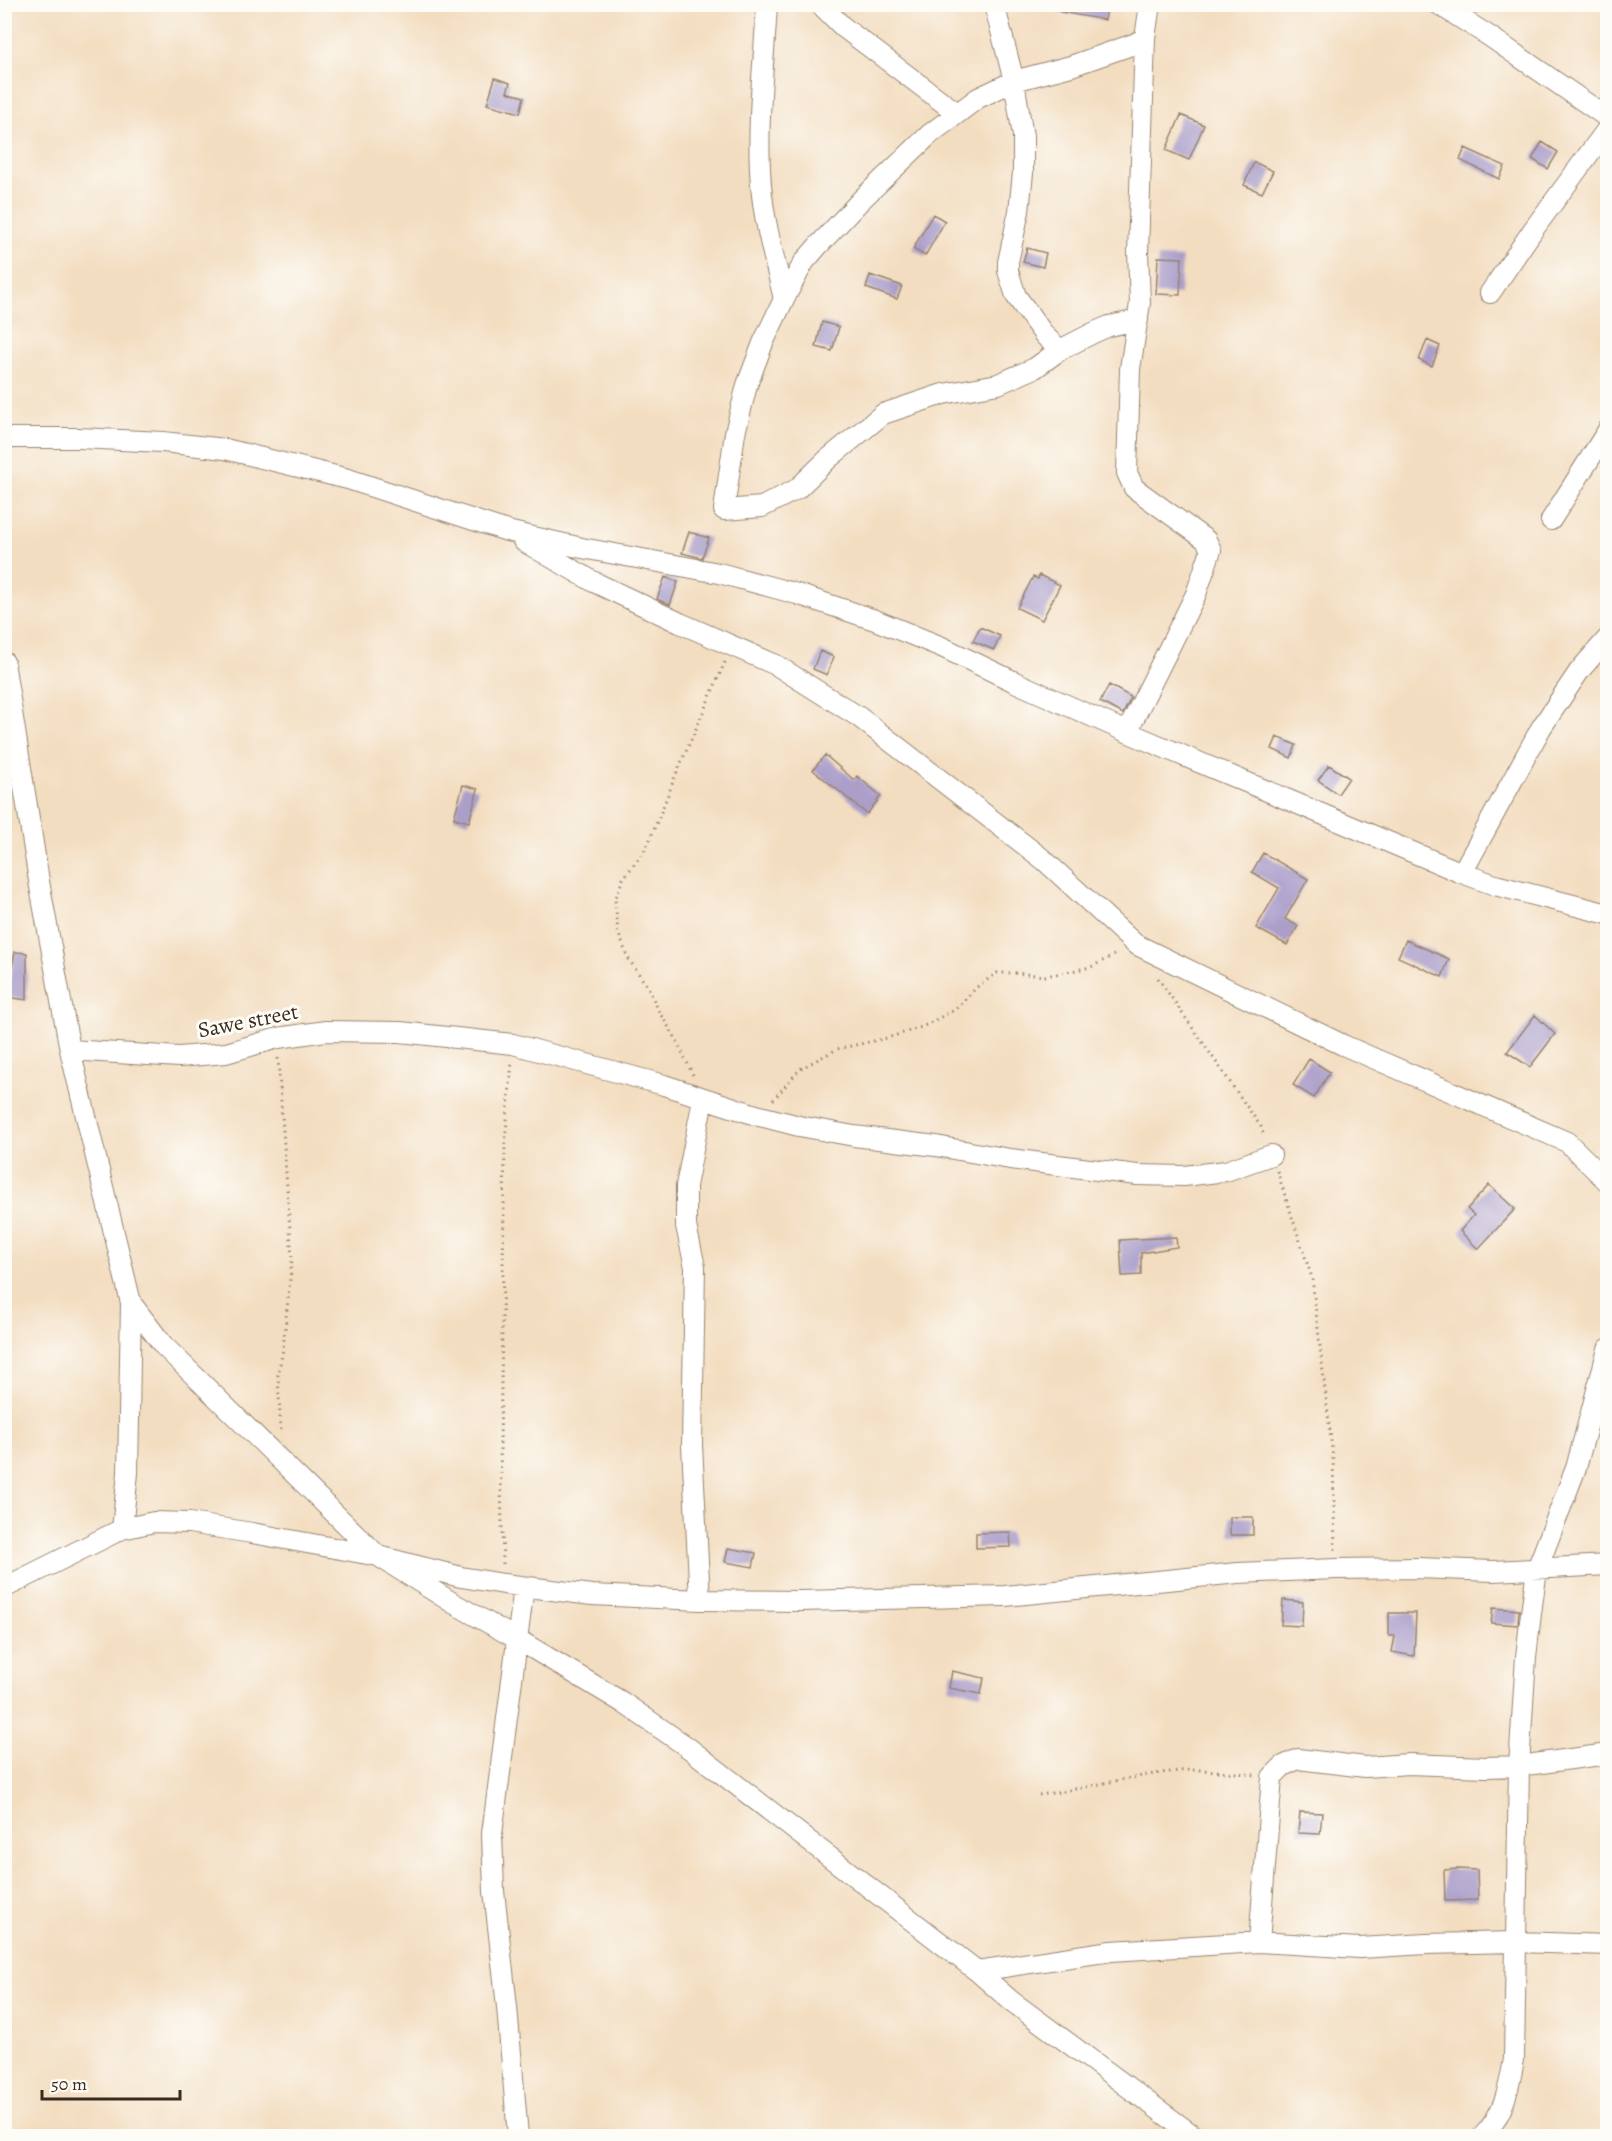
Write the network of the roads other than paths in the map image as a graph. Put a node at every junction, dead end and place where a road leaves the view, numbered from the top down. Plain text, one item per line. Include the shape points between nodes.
1 (767, 4) edge
2 (820, 4) edge
3 (994, 4) edge
4 (1150, 4) edge
5 (1438, 4) edge
6 (1145, 38) junction
7 (1014, 81) junction
8 (957, 113) junction
9 (1608, 117) edge
10 (1608, 128) edge
11 (1490, 293) dead end
12 (784, 299) junction
13 (1138, 320) junction
14 (1060, 351) junction
15 (1608, 430) edge
16 (4, 438) edge
17 (1551, 520) dead end
18 (507, 531) junction
19 (1608, 638) edge
20 (4, 662) edge
21 (1127, 732) junction
22 (1462, 873) junction
23 (1608, 914) edge
24 (70, 1050) junction
25 (703, 1099) junction
26 (1270, 1155) road end
27 (1608, 1182) edge
28 (131, 1303) junction
29 (1608, 1349) edge
30 (122, 1529) junction
31 (378, 1556) junction
32 (1608, 1565) edge
33 (1537, 1569) junction
34 (524, 1587) junction
35 (4, 1588) edge
36 (700, 1600) junction
37 (517, 1639) junction
38 (1608, 1754) edge
39 (1519, 1766) junction
40 (1258, 1942) junction
41 (1516, 1942) junction
42 (1608, 1945) edge
43 (977, 1971) junction
44 (518, 2136) edge
45 (1194, 2136) edge
46 (1483, 2136) edge

1 - 12 street via 760,105 760,184
2 - 8 street via 843,27
3 - 7 street
4 - 6 street
5 - 9 street
6 - 7 street via 1071,66
6 - 13 street
7 - 8 street
7 - 14 street via 1023,136 1023,172 1008,271 1016,296
8 - 12 street via 861,200 804,262
10 - 11 street
12 - 14 street via 763,343 740,412 724,510 762,507 797,489 883,414 943,394 998,384 1035,368
13 - 14 street via 1109,326
13 - 21 street via 1130,369 1127,473 1134,488 1206,540 1211,550 1196,594
15 - 17 street
16 - 18 street via 103,439 225,449 348,479
18 - 21 street via 719,573 864,616 942,647
18 - 27 street via 594,582 776,665 859,717 1044,860 1135,944 1343,1045 1567,1142
19 - 22 street via 1580,670 1542,728
20 - 24 street
21 - 22 street
22 - 23 street
24 - 25 street, Sawe street via 179,1057 226,1053 278,1038 326,1031 400,1032 513,1044
24 - 28 street
25 - 26 street, Sawe street via 799,1126 854,1136 1137,1175 1184,1176 1226,1171
25 - 36 street via 686,1186 686,1226 695,1267 692,1445
28 - 30 street via 128,1473
28 - 31 street via 163,1345
29 - 33 street via 1576,1468
30 - 31 street via 154,1522 189,1523
30 - 35 street
31 - 34 street via 461,1577
31 - 37 street
32 - 33 street
33 - 36 street via 1336,1569 1238,1573 1005,1596
33 - 39 street
34 - 36 street
34 - 37 street
37 - 43 street via 686,1746
37 - 44 street via 492,1834
38 - 39 street
39 - 40 street via 1365,1767 1298,1759 1283,1766 1272,1777
39 - 41 street
40 - 41 street via 1360,1948
40 - 43 street via 1111,1951
41 - 42 street
41 - 46 street via 1510,2087 1502,2110
43 - 45 street via 1010,2000

